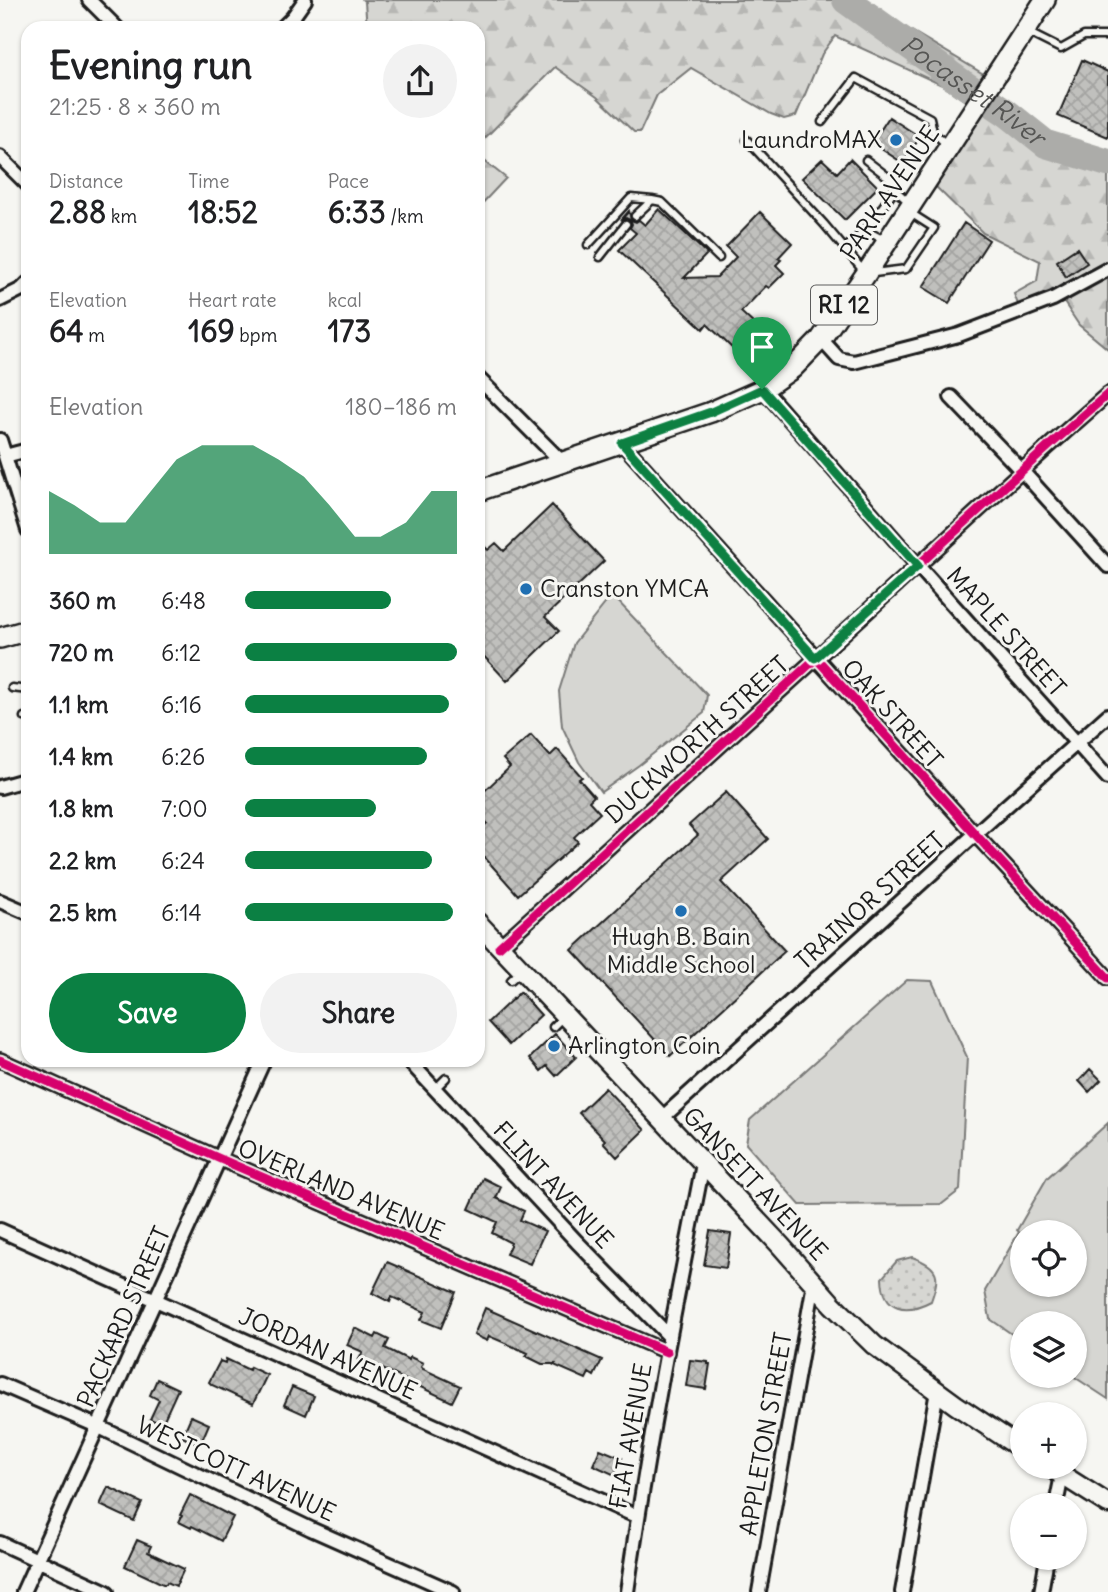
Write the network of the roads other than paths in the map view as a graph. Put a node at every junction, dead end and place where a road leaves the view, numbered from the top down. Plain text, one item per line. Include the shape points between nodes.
1 (89, 0) edge
2 (305, 0) edge
3 (1045, 0) edge
4 (110, 21) edge
5 (290, 21) edge
6 (1025, 31) junction
7 (1108, 36) edge
8 (822, 122) dead end
9 (747, 140) dead end
10 (946, 153) junction
11 (0, 157) edge
12 (866, 160) dead end
13 (21, 178) edge
14 (895, 190) junction
15 (652, 200) junction
16 (910, 208) junction
17 (635, 216) dead end
18 (626, 224) dead end
19 (865, 230) junction
20 (888, 241) junction
21 (588, 245) dead end
22 (845, 249) junction
23 (600, 257) dead end
24 (719, 258) dead end
25 (1108, 269) edge
26 (866, 274) junction
27 (21, 290) edge
28 (0, 300) edge
29 (821, 340) junction
30 (485, 385) edge
31 (762, 389) junction
32 (1108, 394) edge
33 (951, 397) dead end
34 (0, 440) edge
35 (622, 443) junction
36 (21, 452) edge
37 (5, 456) junction
38 (562, 462) junction
39 (1022, 471) junction
40 (485, 489) edge
41 (21, 507) edge
42 (918, 566) junction
43 (1108, 566) edge
44 (21, 632) edge
45 (0, 638) edge
46 (815, 658) junction
47 (12, 688) dead end
48 (21, 689) edge
49 (1108, 715) edge
50 (1078, 743) junction
51 (1108, 778) edge
52 (21, 781) edge
53 (0, 787) edge
54 (975, 834) junction
55 (0, 901) edge
56 (21, 911) edge
57 (485, 931) edge
58 (499, 947) junction
59 (1108, 978) edge
60 (0, 1060) edge
61 (261, 1067) edge
62 (414, 1067) edge
63 (446, 1078) dead end
64 (434, 1089) junction
65 (661, 1119) junction
66 (218, 1158) junction
67 (703, 1164) junction
68 (0, 1230) edge
69 (814, 1283) junction
70 (155, 1299) junction
71 (669, 1336) junction
72 (667, 1352) junction
73 (0, 1384) edge
74 (937, 1391) junction
75 (97, 1426) junction
76 (1010, 1441) edge
77 (1068, 1479) edge
78 (1108, 1504) edge
79 (638, 1517) junction
80 (0, 1543) edge
81 (37, 1560) junction
82 (1045, 1570) edge
83 (23, 1592) edge
84 (107, 1592) edge
85 (453, 1592) edge
86 (627, 1592) edge
87 (759, 1592) edge
88 (902, 1592) edge
89 (1041, 1592) edge

1 - 4 street
2 - 5 street
3 - 6 main road, PARK AVENUE / RI 12
6 - 7 lane via 1060,49 1084,36
6 - 10 main road, PARK AVENUE / RI 12
8 - 10 lane via 856,78 930,118
9 - 22 lane
10 - 16 main road, PARK AVENUE / RI 12
11 - 13 street
12 - 14 lane via 892,180
14 - 16 lane
14 - 19 lane
15 - 17 lane
15 - 21 lane via 631,198
15 - 24 lane via 662,202
16 - 20 main road, PARK AVENUE / RI 12
16 - 26 lane via 934,228 906,269
18 - 23 lane
19 - 20 lane
19 - 22 lane
20 - 26 main road, PARK AVENUE / RI 12
22 - 26 lane
25 - 29 street via 1053,299 959,335 854,362 839,359
26 - 29 main road, PARK AVENUE / RI 12
27 - 28 street
29 - 31 main road, PARK AVENUE / RI 12 via 793,368
30 - 38 street
31 - 35 main road, PARK AVENUE / RI 12
31 - 42 street, MAPLE STREET
32 - 39 street, DUCKWORTH STREET
33 - 39 street
34 - 37 street
35 - 38 main road, PARK AVENUE / RI 12
35 - 46 street, OAK STREET
36 - 37 street
37 - 41 street
38 - 40 main road, PARK AVENUE / RI 12
39 - 42 street, DUCKWORTH STREET
39 - 43 street
42 - 46 street, DUCKWORTH STREET
42 - 50 street, MAPLE STREET
44 - 45 main road
46 - 54 street, OAK STREET
46 - 58 street, DUCKWORTH STREET
47 - 48 lane
49 - 50 street, TRAINOR STREET
50 - 51 street, MAPLE STREET
50 - 54 street, TRAINOR STREET
52 - 53 street
54 - 59 street, OAK STREET
54 - 65 street, TRAINOR STREET
55 - 56 street
57 - 58 main road, GANSETT AVENUE
58 - 65 main road, GANSETT AVENUE via 516,976 559,1022
60 - 66 street, OVERLAND AVENUE
61 - 66 street, PACKARD STREET
62 - 64 street, FLINT AVENUE
63 - 64 lane
64 - 71 street, FLINT AVENUE
65 - 67 main road, GANSETT AVENUE
66 - 70 street, PACKARD STREET
66 - 72 street, OVERLAND AVENUE
67 - 69 main road, GANSETT AVENUE
67 - 71 street, FIAT AVENUE
68 - 70 street, JORDAN AVENUE
69 - 74 main road, GANSETT AVENUE via 874,1345
69 - 87 street, APPLETON STREET
70 - 75 street, PACKARD STREET
70 - 79 street, JORDAN AVENUE
71 - 72 street, FIAT AVENUE
72 - 79 street, FIAT AVENUE
73 - 75 street, WESTCOTT AVENUE
74 - 76 main road, GANSETT AVENUE
74 - 88 street
75 - 81 street, PACKARD STREET
75 - 85 street, WESTCOTT AVENUE
77 - 78 main road
79 - 86 street, FIAT AVENUE
80 - 81 street
81 - 83 street, PACKARD STREET
81 - 84 street
82 - 89 street

